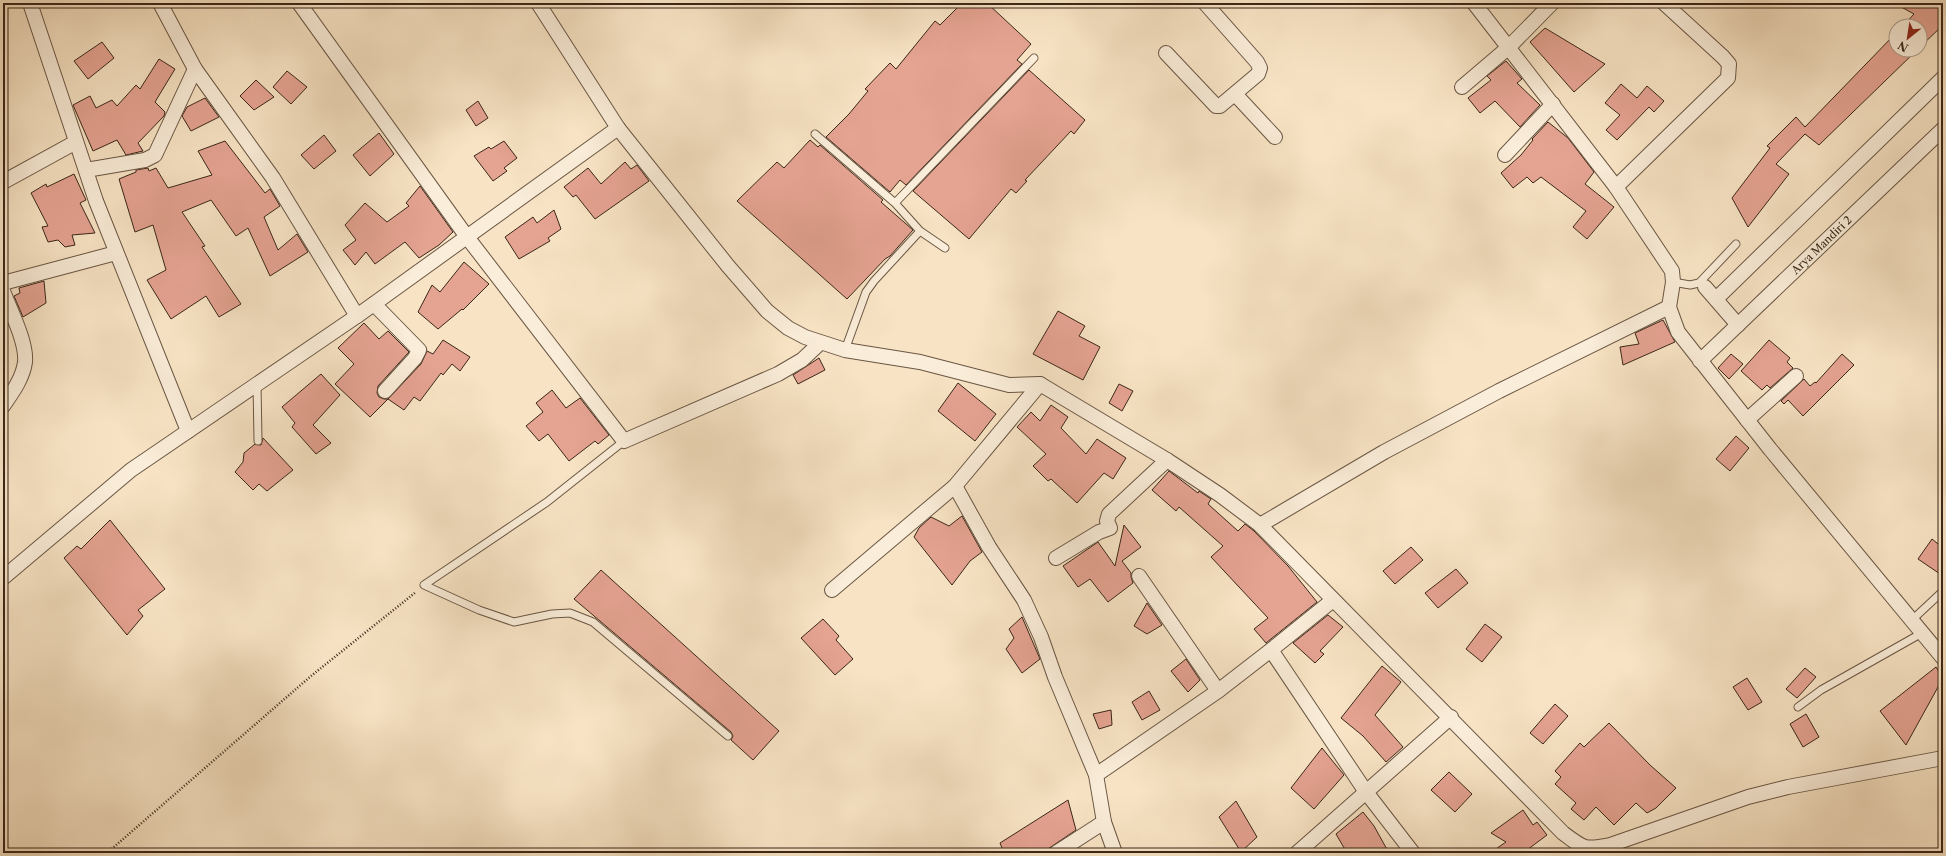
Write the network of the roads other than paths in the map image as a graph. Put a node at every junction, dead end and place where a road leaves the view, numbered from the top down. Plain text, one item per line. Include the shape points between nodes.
1 (30, 3) edge
2 (160, 3) edge
3 (299, 3) edge
4 (538, 3) edge
5 (1205, 3) edge
6 (1474, 3) edge
7 (1552, 3) edge
8 (1664, 3) edge
9 (1509, 47) junction
10 (1166, 53) dead end
11 (1034, 58) dead end
12 (195, 69) junction
13 (1943, 78) edge
14 (1462, 88) dead end
15 (1235, 94) junction
16 (1553, 104) junction
17 (618, 128) junction
18 (1943, 128) edge
19 (815, 134) dead end
20 (1275, 137) dead end
21 (76, 142) junction
22 (1505, 155) dead end
23 (86, 170) junction
24 (3, 182) edge
25 (1616, 187) junction
26 (895, 203) junction
27 (920, 231) junction
28 (467, 237) junction
29 (1736, 244) dead end
30 (945, 248) dead end
31 (116, 254) junction
32 (1673, 282) junction
33 (3, 283) edge
34 (1705, 287) dead end
35 (3, 291) edge
36 (1716, 299) junction
37 (374, 304) junction
38 (1669, 307) junction
39 (357, 316) junction
40 (1738, 325) junction
41 (820, 343) junction
42 (845, 350) junction
43 (1700, 361) junction
44 (1796, 376) dead end
45 (257, 384) junction
46 (1040, 384) junction
47 (385, 391) dead end
48 (3, 406) edge
49 (1747, 420) junction
50 (188, 431) junction
51 (258, 441) dead end
52 (624, 441) junction
53 (1167, 460) junction
54 (955, 486) junction
55 (1260, 525) junction
56 (1056, 558) dead end
57 (1139, 576) dead end
58 (3, 578) edge
59 (832, 590) dead end
60 (1943, 591) edge
61 (1333, 600) junction
62 (1912, 620) junction
63 (1922, 633) junction
64 (1271, 650) junction
65 (1943, 658) edge
66 (1218, 691) junction
67 (1798, 708) dead end
68 (1451, 717) junction
69 (728, 736) dead end
70 (1943, 758) edge
71 (1096, 775) junction
72 (1366, 792) junction
73 (1104, 822) junction
74 (1583, 850) edge
75 (1056, 853) edge
76 (1115, 853) edge
77 (1297, 853) edge
78 (1413, 853) edge

1 - 21 street
2 - 12 street
3 - 28 street
4 - 17 street
5 - 15 street via 1260,68 1258,74
6 - 9 street
7 - 9 street
8 - 25 street via 1723,56 1729,64 1728,78
9 - 14 street
9 - 16 street
10 - 15 street via 1216,106 1220,106
11 - 26 lane
12 - 23 street via 155,156
12 - 39 street via 272,178
13 - 36 street
15 - 20 street
16 - 22 street
16 - 25 street
17 - 28 street
17 - 41 street via 767,311 788,328
18 - 40 street, Arya Mandiri 2
19 - 26 lane
21 - 23 street
21 - 24 street
23 - 31 street
25 - 32 street via 1672,271
26 - 27 lane
27 - 30 lane
27 - 42 lane via 866,292
28 - 37 street
28 - 52 street
29 - 32 lane via 1699,283 1690,285
31 - 33 street
31 - 50 street
32 - 38 street
34 - 36 street
35 - 48 street via 23,344 25,361 18,381
36 - 40 street
37 - 39 street
37 - 47 street via 419,350 415,358
38 - 43 street via 1678,332
38 - 55 street via 1499,391 1384,452
39 - 45 street
40 - 43 street, Arya Mandiri 2
41 - 42 street
41 - 52 street via 802,360 778,374
42 - 46 street via 920,362 1009,385
43 - 49 street
44 - 49 street
45 - 50 street
45 - 51 lane
46 - 53 street
46 - 54 street
49 - 62 street
50 - 58 street via 131,470
52 - 69 lane via 546,502 424,585 479,610 514,622 570,613 593,622
53 - 55 street
53 - 56 street via 1109,514 1107,521 1110,528
54 - 59 street
54 - 71 street via 989,547 1024,600
55 - 61 street
57 - 66 street
60 - 62 lane
61 - 64 street
61 - 68 street
62 - 63 street
63 - 65 street
63 - 67 lane via 1821,690
64 - 66 street
64 - 72 street
66 - 71 street
68 - 72 street
68 - 74 street via 1563,833
70 - 74 street via 1748,797 1610,845
71 - 73 street
72 - 77 street
72 - 78 street
73 - 75 street
73 - 76 street

